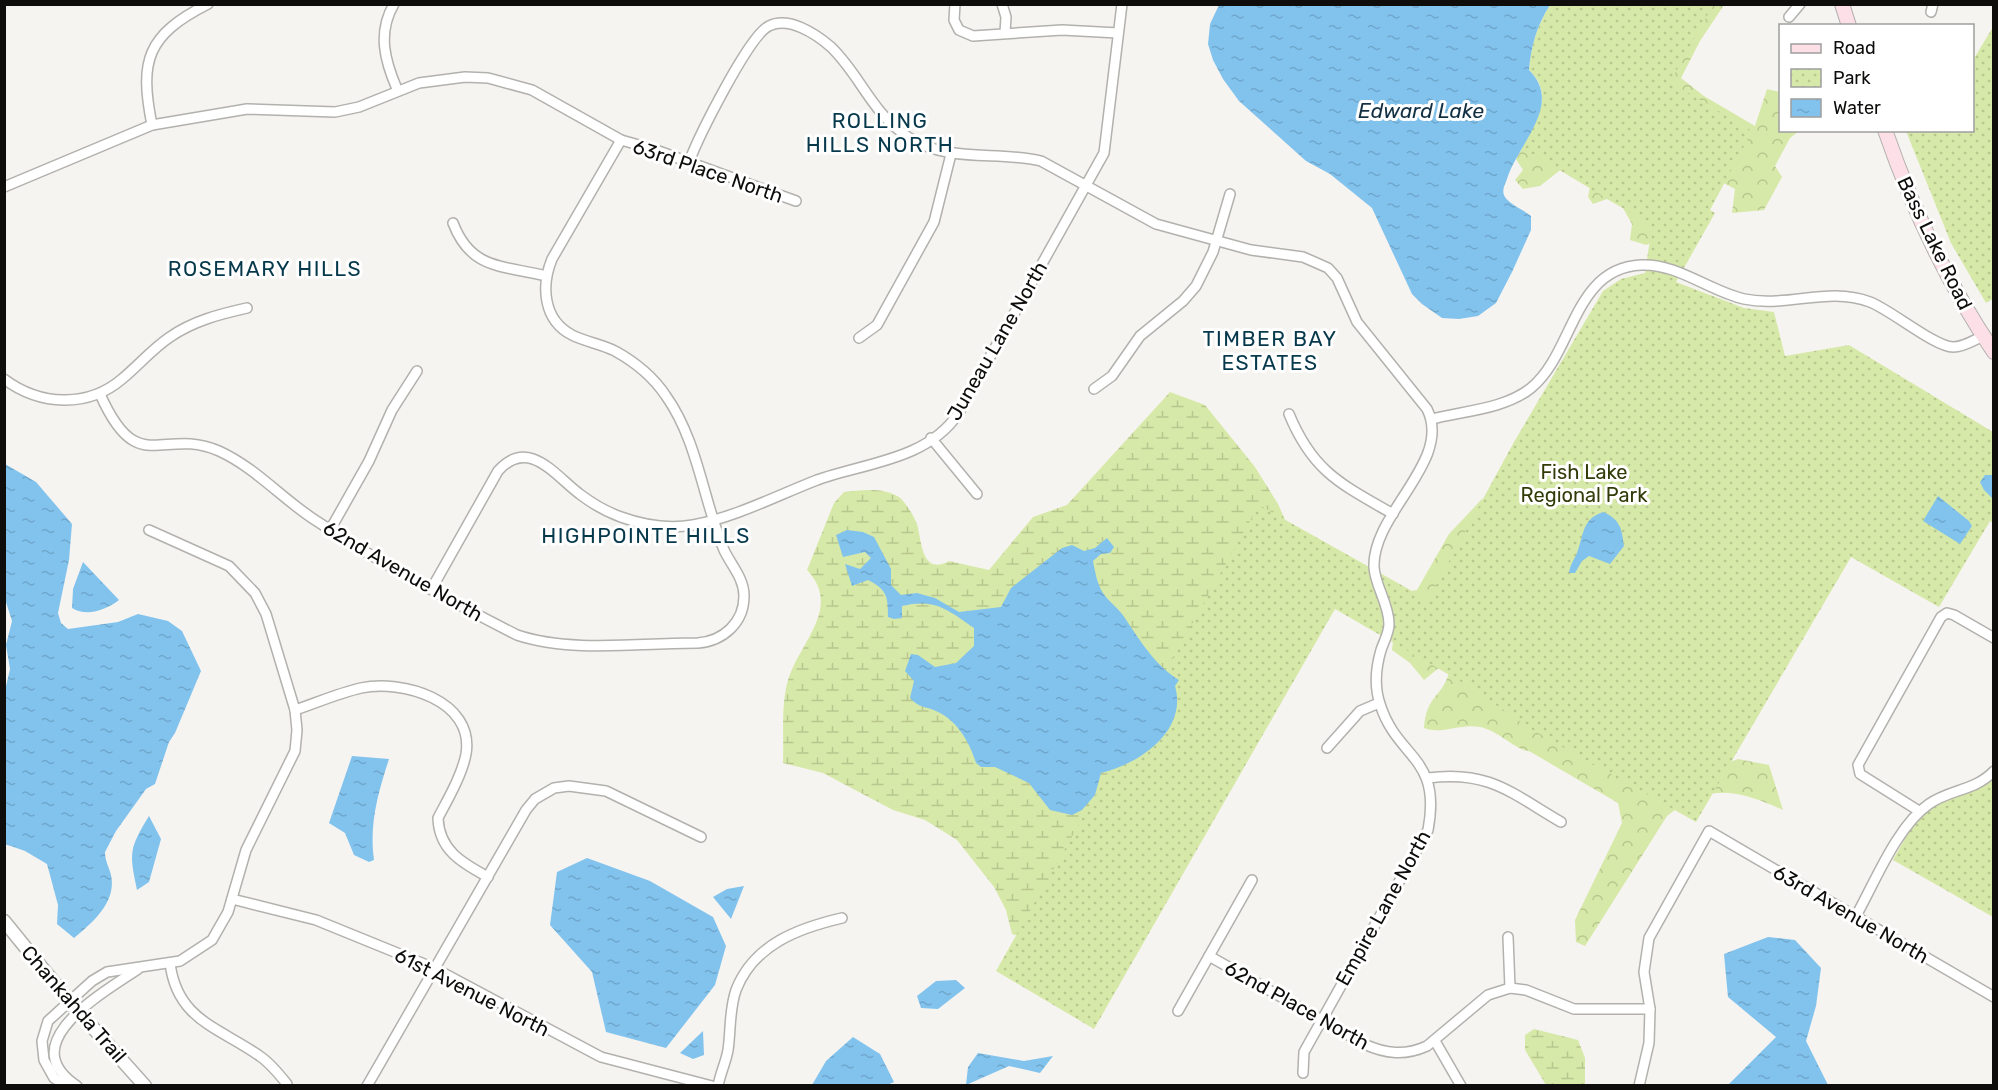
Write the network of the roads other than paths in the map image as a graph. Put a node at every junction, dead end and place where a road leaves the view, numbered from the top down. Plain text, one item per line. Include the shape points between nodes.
1 (208, 4) edge
2 (394, 4) edge
3 (955, 4) edge
4 (1002, 4) edge
5 (1122, 4) edge
6 (1800, 4) edge
7 (1842, 4) edge
8 (1789, 17) dead end
9 (1848, 24) edge
10 (1005, 33) junction
11 (1118, 33) junction
12 (397, 89) junction
13 (152, 125) junction
14 (1886, 132) edge
15 (621, 140) junction
16 (951, 154) junction
17 (689, 162) junction
18 (1087, 186) junction
19 (4, 188) edge
20 (1230, 194) dead end
21 (796, 201) dead end
22 (453, 223) dead end
23 (1216, 241) junction
24 (546, 276) junction
25 (247, 308) dead end
26 (1983, 336) junction
27 (859, 338) dead end
28 (1994, 352) edge
29 (417, 371) dead end
30 (4, 380) edge
31 (1094, 389) dead end
32 (100, 394) junction
33 (1289, 414) dead end
34 (1432, 418) junction
35 (931, 438) junction
36 (977, 494) dead end
37 (1393, 514) junction
38 (714, 520) junction
39 (149, 530) dead end
40 (330, 530) junction
41 (432, 588) junction
42 (1994, 638) edge
43 (1379, 703) junction
44 (295, 710) junction
45 (1327, 748) dead end
46 (1994, 771) edge
47 (1428, 778) junction
48 (1919, 811) junction
49 (1561, 822) dead end
50 (701, 837) dead end
51 (488, 877) junction
52 (1252, 880) dead end
53 (232, 898) junction
54 (1856, 916) junction
55 (842, 918) dead end
56 (4, 921) edge
57 (1508, 937) dead end
58 (1209, 956) junction
59 (170, 963) junction
60 (140, 968) junction
61 (434, 968) junction
62 (1510, 988) junction
63 (1994, 997) edge
64 (69, 1001) junction
65 (1650, 1009) junction
66 (1178, 1011) dead end
67 (79, 1012) junction
68 (1322, 1019) junction
69 (1435, 1041) junction
70 (1303, 1074) dead end
71 (287, 1084) dead end
72 (66, 1086) edge
73 (77, 1086) edge
74 (145, 1086) edge
75 (366, 1086) edge
76 (712, 1086) edge
77 (717, 1086) edge
78 (1461, 1086) edge
79 (1639, 1086) edge

1 - 13 street via 173,25 153,51 145,82
2 - 12 street via 384,41 386,61
3 - 10 street via 954,20 965,34
4 - 10 street
5 - 11 street, Juneau Lane North
6 - 8 street
7 - 9 main road
10 - 11 street
11 - 18 street, Juneau Lane North via 1108,136
12 - 13 street, 63rd Place North via 335,112 247,109
12 - 15 street, 63rd Place North via 442,78 488,78 510,83 532,90
13 - 19 street, 63rd Place North
14 - 26 main road, Bass Lake Road via 1933,248
15 - 17 street, 63rd Place North
15 - 24 street
16 - 17 street via 927,146 894,126 867,98 831,47 800,27 780,23 760,32 703,130
16 - 18 street via 1041,161
16 - 27 street via 934,222 877,325
17 - 21 street, 63rd Place North
18 - 23 street via 1156,224
18 - 35 street, Juneau Lane North via 958,414
20 - 23 street
22 - 24 street via 460,243 477,258
23 - 31 street via 1196,285 1183,301 1140,336 1112,376
23 - 34 street via 1303,257 1328,268 1337,278 1357,322
24 - 38 street, 62nd Avenue North via 546,301 560,326 634,363 666,396 687,436
25 - 32 street via 195,323 171,336
26 - 28 main road, Bass Lake Road
26 - 34 street via 1961,346 1948,346 1887,310 1853,297 1834,294 1760,301 1725,293 1660,267 1631,266 1596,285 1547,369 1529,389 1502,402
29 - 40 street via 392,410
30 - 32 street via 47,399
32 - 40 street, 62nd Avenue North via 116,427 136,442 160,448 193,446 215,450 253,470
33 - 37 street via 1300,441 1322,469
34 - 37 street via 1431,444
35 - 36 street
35 - 38 street, Juneau Lane North via 894,459 822,478
37 - 43 street via 1380,537 1374,559 1389,623 1377,668
38 - 41 street, Juneau Lane North via 667,526 620,517 580,495 549,468 520,457 498,471
38 - 41 street, 62nd Avenue North via 744,594 732,629 711,642 571,644 534,640
39 - 44 street via 215,558 243,578 266,614
40 - 41 street, 62nd Avenue North
42 - 48 street via 1947,613 1941,617 1857,770
43 - 45 street via 1360,711
43 - 47 street
44 - 51 street via 379,686 426,694 446,706 460,724 466,753 438,818 438,829 448,850
44 - 53 street via 295,751 246,850
46 - 48 street via 1973,787 1942,796
47 - 49 street via 1456,775 1487,780
47 - 68 street, Empire Lane North via 1428,830
48 - 54 street via 1905,828
50 - 51 street via 606,791 554,788 535,799
51 - 61 street
52 - 58 street
53 - 59 street via 212,940 180,961
53 - 61 street, 61st Avenue North via 316,920
54 - 63 street, 63rd Avenue North
54 - 65 street, 63rd Avenue North via 1709,831 1649,938 1644,972
55 - 77 street via 798,930 779,940 747,970 730,1012 728,1050
56 - 64 street, Chankahda Trail
57 - 62 street
58 - 66 street
58 - 68 street, 62nd Place North
59 - 60 street
59 - 71 street via 175,987 196,1017 263,1058
60 - 64 street via 107,972
60 - 67 street
61 - 75 street
61 - 76 street, 61st Avenue North via 601,1057
62 - 65 street via 1526,990 1575,1009
62 - 69 street, 62nd Place North via 1488,995
64 - 67 street, Chankahda Trail
64 - 72 street via 48,1021 42,1041 48,1070
65 - 79 street via 1649,1043
67 - 73 street via 60,1034 54,1055 61,1073
67 - 74 street, Chankahda Trail
68 - 69 street, 62nd Place North via 1364,1044 1390,1053 1416,1051
68 - 70 street, Empire Lane North via 1304,1052
69 - 78 street

